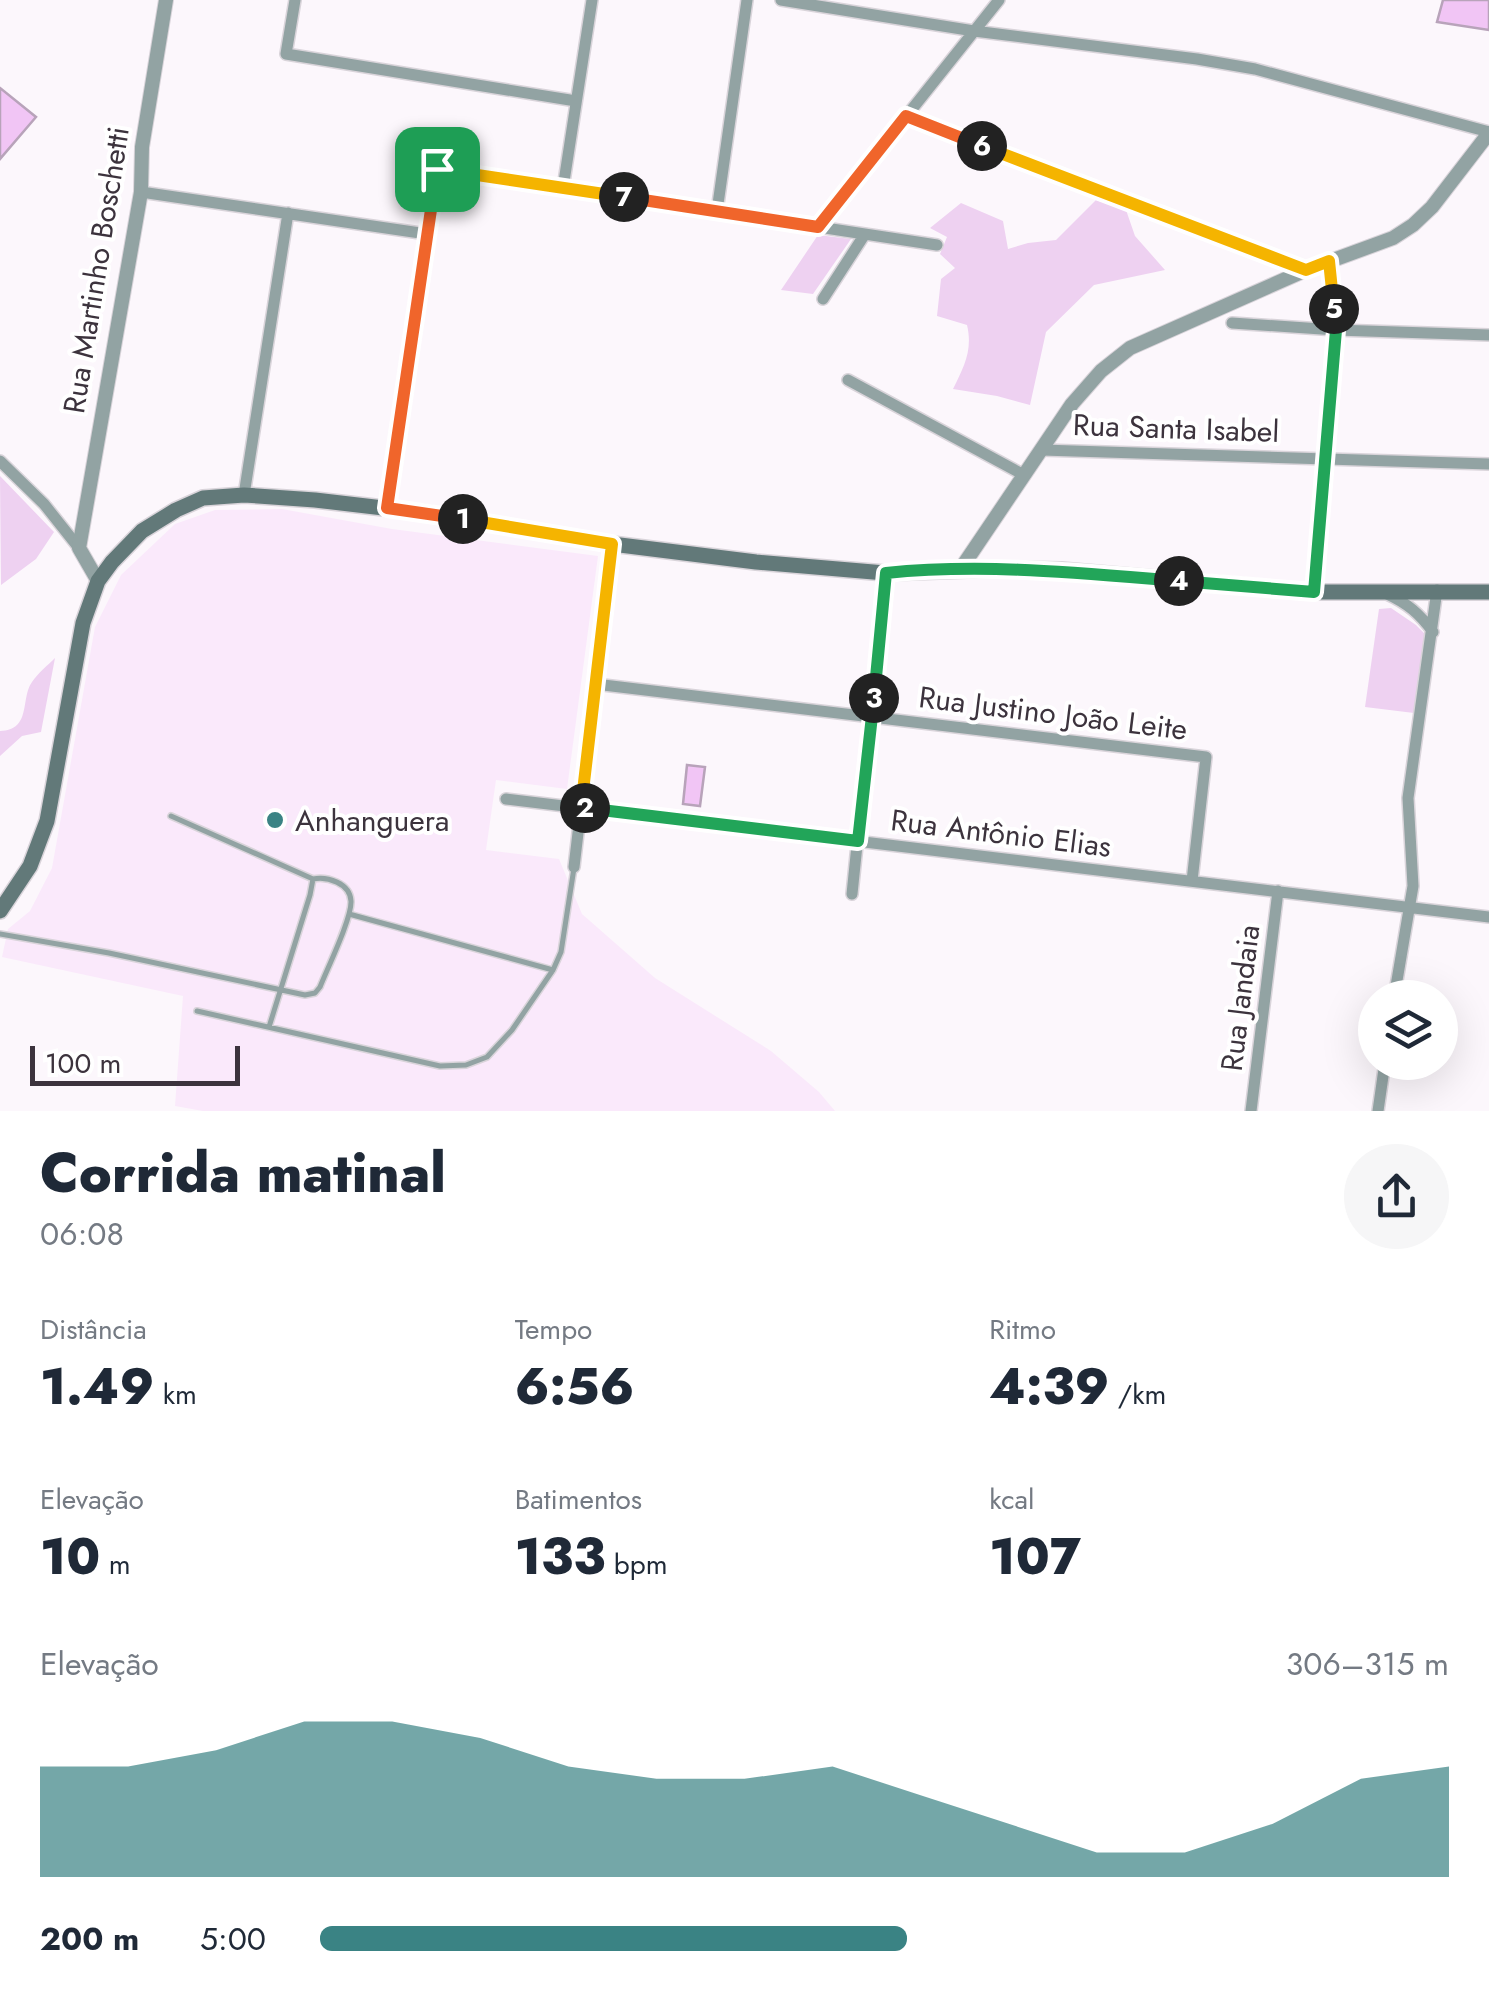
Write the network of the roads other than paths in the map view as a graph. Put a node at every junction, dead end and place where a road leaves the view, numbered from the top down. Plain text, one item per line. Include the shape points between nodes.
1 (166, 0) edge
2 (295, 0) edge
3 (592, 0) edge
4 (747, 0) edge
5 (780, 0) edge
6 (999, 0) edge
7 (974, 31) junction
8 (576, 100) junction
9 (906, 116) junction
10 (1489, 132) edge
11 (563, 188) junction
12 (141, 192) junction
13 (716, 211) junction
14 (288, 213) junction
15 (818, 227) junction
16 (427, 234) junction
17 (865, 234) junction
18 (937, 244) dead end
19 (1329, 261) junction
20 (1306, 270) junction
21 (823, 299) dead end
22 (1232, 323) dead end
23 (1336, 330) junction
24 (1489, 335) edge
25 (848, 380) dead end
26 (1042, 450) junction
27 (1324, 458) junction
28 (0, 462) edge
29 (1489, 464) edge
30 (1024, 474) junction
31 (244, 495) junction
32 (387, 508) junction
33 (612, 544) junction
34 (79, 548) junction
35 (960, 570) junction
36 (886, 573) junction
37 (98, 581) junction
38 (1437, 590) junction
39 (1314, 592) junction
40 (1489, 592) edge
41 (1386, 593) junction
42 (1433, 632) junction
43 (595, 684) junction
44 (872, 717) junction
45 (506, 799) dead end
46 (581, 808) junction
47 (170, 816) dead end
48 (858, 841) junction
49 (574, 867) joint
50 (313, 879) junction
51 (1192, 881) junction
52 (1278, 892) junction
53 (852, 894) dead end
54 (1408, 908) junction
55 (0, 911) edge
56 (349, 914) junction
57 (1489, 917) edge
58 (0, 934) edge
59 (553, 970) junction
60 (1397, 980) edge
61 (281, 990) junction
62 (197, 1010) dead end
63 (269, 1027) junction
64 (1382, 1080) edge
65 (1251, 1111) edge
66 (1378, 1111) edge

1 - 12 street, Rua Martinho Boschetti
2 - 8 street via 286,54
3 - 8 street
4 - 13 street
5 - 7 street
6 - 7 street
7 - 9 street
7 - 10 street via 1256,69
8 - 11 street
9 - 15 street
9 - 20 street
10 - 19 street via 1424,217 1392,238
11 - 13 street
11 - 16 street via 437,169
12 - 14 street
12 - 34 street, Rua Martinho Boschetti
13 - 15 street
14 - 16 street
14 - 31 street
15 - 17 street
16 - 32 street
17 - 18 street
17 - 21 street
19 - 20 street
19 - 23 street
20 - 26 street via 1120,354 1089,382
22 - 23 street
23 - 24 street
23 - 27 street
25 - 30 street
26 - 27 street, Rua Santa Isabel
26 - 30 street
27 - 29 street, Rua Santa Isabel
27 - 39 street
28 - 34 street
30 - 35 street
31 - 32 main road
31 - 37 main road via 203,498 176,510 142,531
32 - 33 main road
33 - 36 main road
33 - 43 street
34 - 37 street
35 - 36 main road
35 - 39 main road via 1061,570
36 - 44 street
37 - 55 main road via 82,622 47,821 30,866
38 - 40 main road
38 - 41 main road
38 - 42 street
39 - 41 main road
41 - 42 street via 1412,607
42 - 54 street via 1408,798
43 - 44 street, Rua Justino João Leite
43 - 46 street
44 - 48 street
44 - 51 street, Rua Justino João Leite via 1206,757
45 - 46 street, Rua Antônio Elias
46 - 48 street, Rua Antônio Elias
46 - 49 street
47 - 50 lane
48 - 51 street, Rua Antônio Elias
48 - 53 street
49 - 59 lane
50 - 56 lane via 335,880 348,892
50 - 61 lane
51 - 52 street, Rua Antônio Elias
52 - 54 street, Rua Antônio Elias
52 - 65 street, Rua Jandaia
54 - 57 street, Rua Antônio Elias
54 - 60 street
56 - 59 lane
56 - 61 lane via 315,994
58 - 61 lane
59 - 63 lane via 512,1030 487,1057 466,1065 440,1066
61 - 63 lane
62 - 63 lane
64 - 66 street

